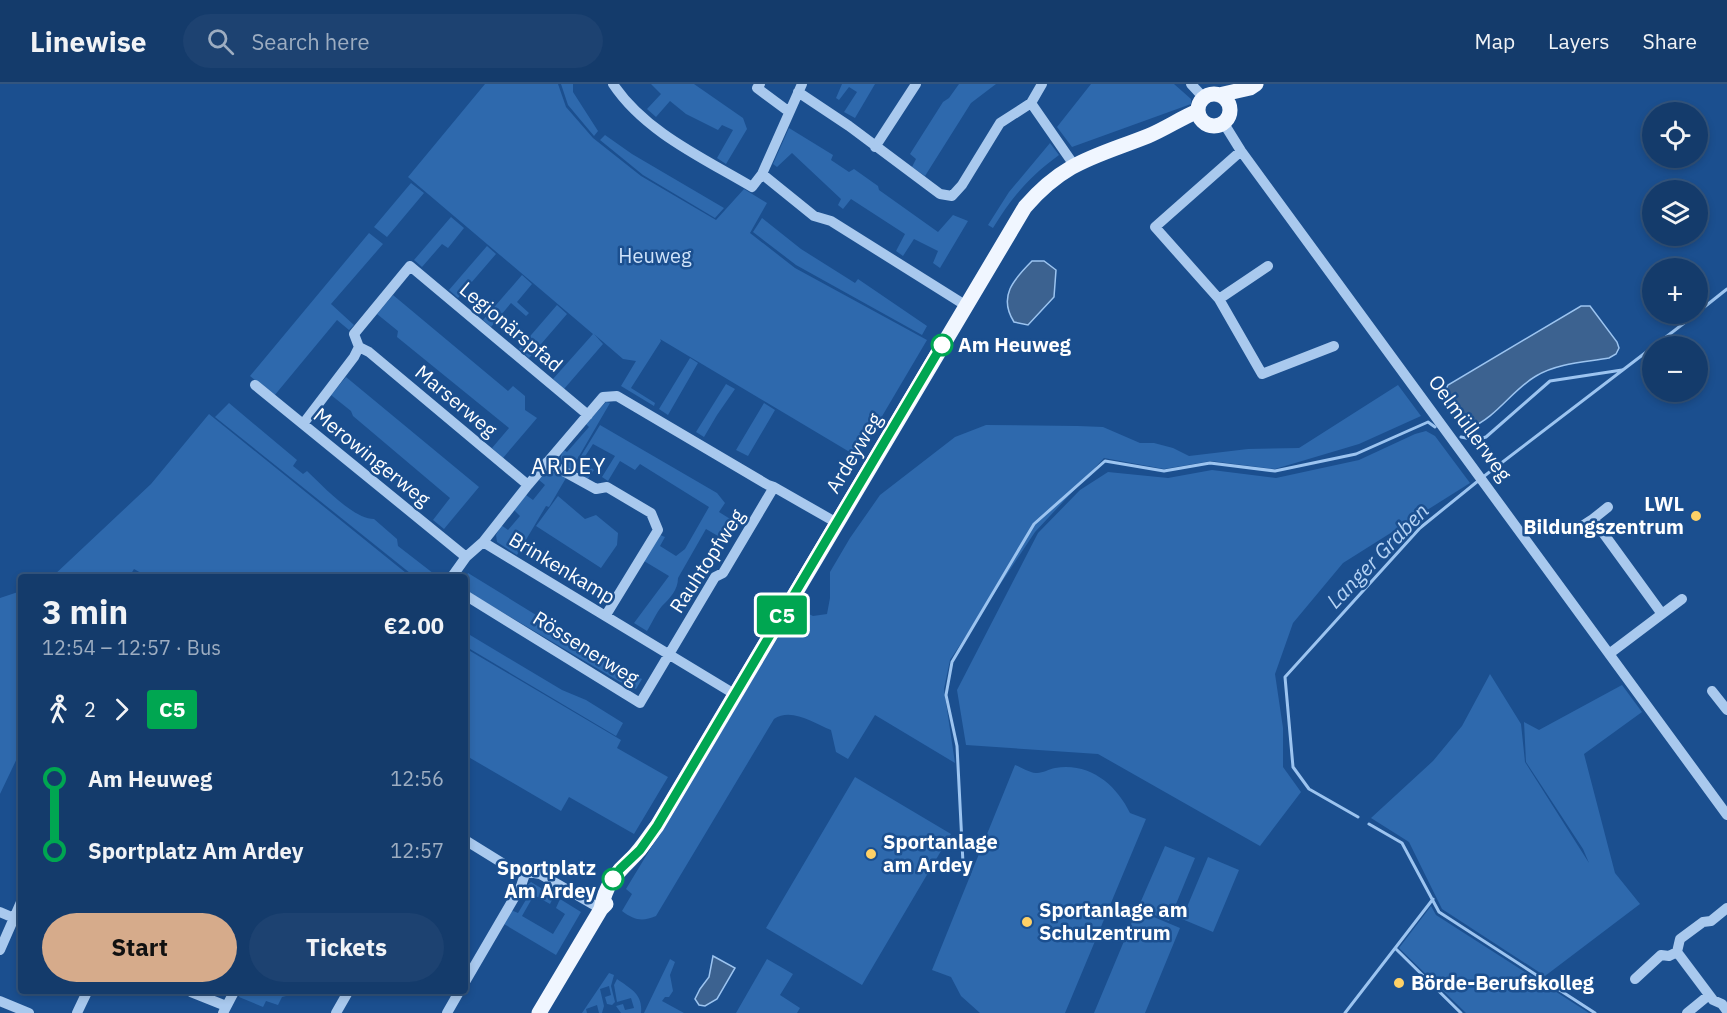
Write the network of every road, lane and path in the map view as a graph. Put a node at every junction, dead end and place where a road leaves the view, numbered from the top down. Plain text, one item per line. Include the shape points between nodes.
1 (613, 84) edge
2 (916, 84) edge
3 (1042, 84) edge
4 (1191, 84) edge
5 (756, 85) edge
6 (1253, 86) edge
7 (800, 88) edge
8 (1031, 103) junction
9 (1206, 107) junction
10 (788, 111) junction
11 (1226, 116) junction
12 (875, 147) junction
13 (1241, 151) junction
14 (1074, 165) junction
15 (762, 174) junction
16 (1268, 266) dead end
17 (1219, 299) junction
18 (965, 305) junction
19 (1334, 346) dead end
20 (359, 347) junction
21 (255, 385) dead end
22 (588, 415) junction
23 (303, 424) junction
24 (547, 462) junction
25 (528, 485) junction
26 (774, 487) junction
27 (1608, 507) dead end
28 (1593, 519) junction
29 (837, 524) junction
30 (1576, 530) dead end
31 (483, 542) junction
32 (466, 557) junction
33 (454, 574) edge
34 (468, 597) edge
35 (1682, 599) dead end
36 (1662, 614) junction
37 (606, 615) junction
38 (1609, 654) junction
39 (669, 655) junction
40 (1712, 691) dead end
41 (736, 695) junction
42 (1727, 710) edge
43 (1727, 815) edge
44 (468, 842) edge
45 (526, 872) junction
46 (1727, 908) edge
47 (600, 909) junction
48 (0, 912) edge
49 (17, 919) edge
50 (0, 950) edge
51 (1677, 952) junction
52 (468, 977) edge
53 (1635, 978) dead end
54 (86, 994) edge
55 (195, 994) edge
56 (233, 994) edge
57 (347, 994) edge
58 (458, 994) edge
59 (1709, 995) junction
60 (0, 1001) edge
61 (225, 1010) edge
62 (1727, 1011) edge
63 (29, 1013) edge
64 (77, 1013) edge
65 (336, 1013) edge
66 (447, 1013) edge
67 (539, 1013) edge
68 (1687, 1013) edge

1 - 15 street via 626,103 674,141 752,187
2 - 12 street
3 - 8 street
4 - 9 street, Oelmüllerweg
5 - 10 street
6 - 9 main road, Ardeyweg
6 - 11 main road, Ardeyweg
7 - 10 street
7 - 12 street
8 - 12 street via 1000,123 952,196 940,195
8 - 14 street
9 - 11 main road, Oelmüllerweg via 1227,102
9 - 11 main road via 1214,126
9 - 14 main road, Ardeyweg via 1164,129
10 - 15 street
11 - 13 street, Oelmüllerweg
13 - 17 street via 1155,227
13 - 38 street, Oelmüllerweg
14 - 18 main road, Ardeyweg via 1053,178 1025,207
15 - 18 street via 814,216 831,222
16 - 17 street
17 - 19 street via 1262,374
18 - 29 main road, Ardeyweg
20 - 22 street, Legionärspfad via 354,334 410,266
20 - 23 street
20 - 25 street, Marserweg
21 - 23 street, Merowingerweg
22 - 24 street, Brinkenkamp
22 - 26 street, Brinkenkamp via 603,397 617,396
23 - 32 street, Merowingerweg
24 - 25 street, Brinkenkamp
24 - 37 street via 596,489 607,487 651,513 658,530
25 - 31 street, Brinkenkamp
26 - 29 street, Brinkenkamp
26 - 39 street, Rauhtopfweg
27 - 28 street
28 - 30 street
28 - 36 street
29 - 41 main road, Ardeyweg
31 - 32 street
31 - 37 street, Brinkenkamp
32 - 33 street
34 - 39 street, Rössenerweg via 640,703
35 - 36 street
36 - 38 street
37 - 39 street, Brinkenkamp
38 - 43 street, Oelmüllerweg
39 - 41 street, Brinkenkamp
40 - 42 street
41 - 47 main road, Ardeyweg via 657,826 604,893
44 - 45 street via 512,869
45 - 47 street via 540,874
45 - 52 street
46 - 51 street via 1680,939
47 - 67 main road, Ardeyweg
48 - 49 street
49 - 50 street
51 - 53 street via 1661,955
51 - 59 street
54 - 64 street
55 - 61 street
56 - 61 street
57 - 65 street
58 - 66 street
59 - 62 street
59 - 68 street
60 - 63 street

